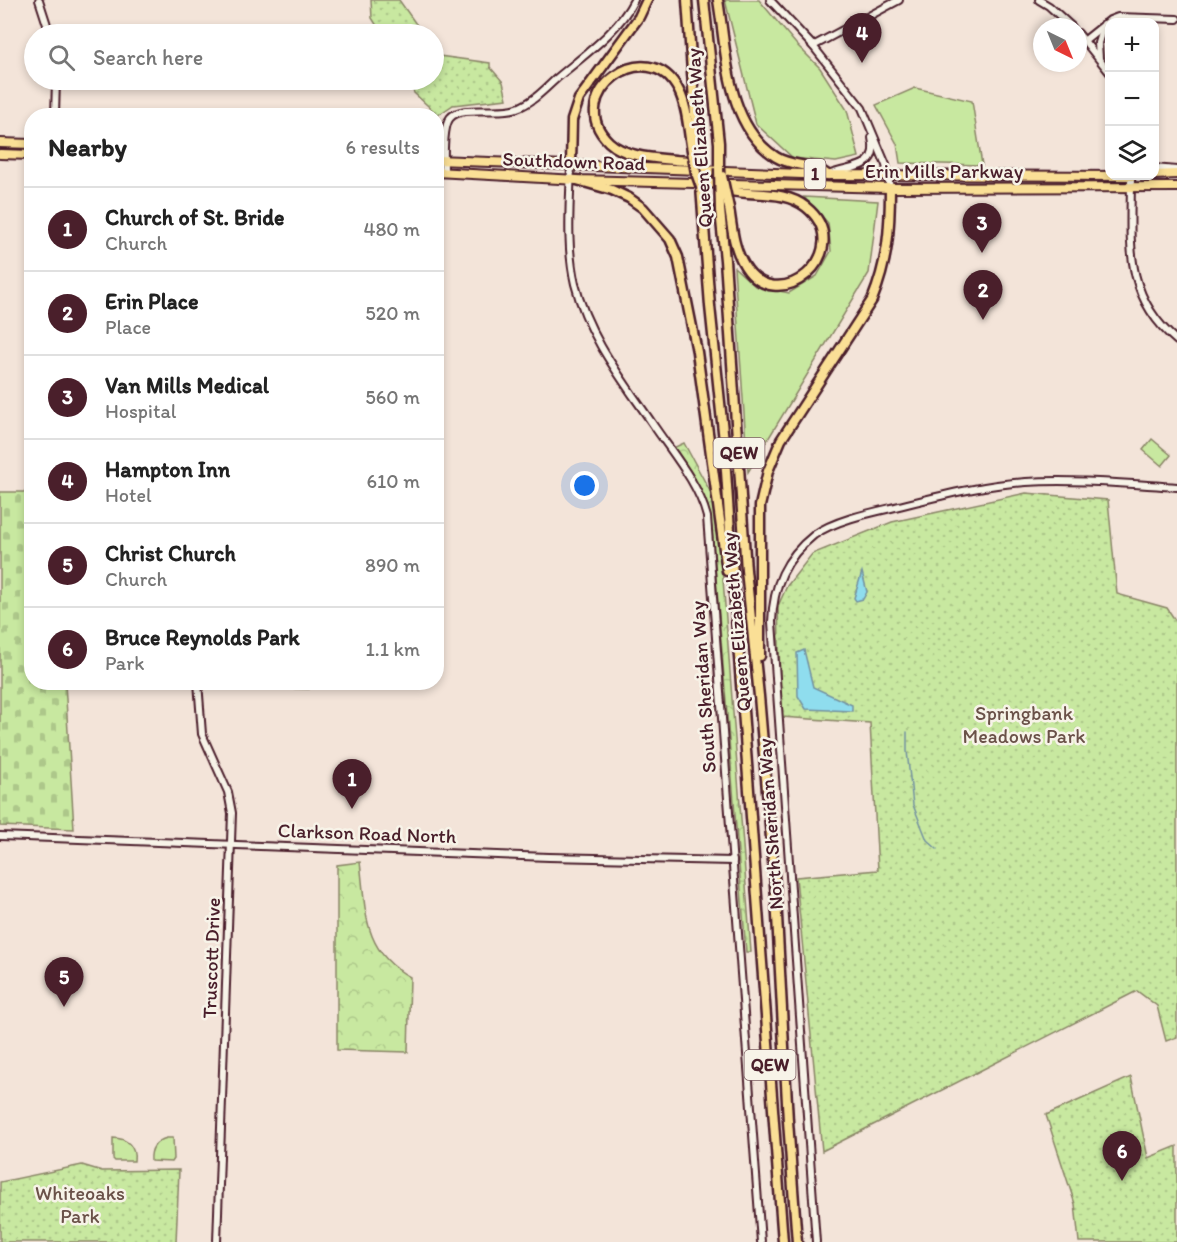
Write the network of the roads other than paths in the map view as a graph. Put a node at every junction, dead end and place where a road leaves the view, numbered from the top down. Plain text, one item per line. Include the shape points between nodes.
1 (39, 0) edge
2 (634, 0) edge
3 (647, 0) edge
4 (687, 0) edge
5 (704, 0) edge
6 (718, 0) edge
7 (770, 0) edge
8 (899, 0) edge
9 (1039, 0) edge
10 (1062, 18) edge
11 (1177, 19) edge
12 (47, 24) edge
13 (1104, 24) junction
14 (1087, 38) edge
15 (1087, 43) edge
16 (813, 46) junction
17 (1099, 59) junction
18 (1109, 72) edge
19 (56, 90) edge
20 (55, 108) edge
21 (865, 115) junction
22 (444, 139) edge
23 (0, 143) edge
24 (24, 144) edge
25 (694, 144) junction
26 (0, 154) edge
27 (24, 154) edge
28 (444, 160) edge
29 (571, 165) junction
30 (1159, 169) edge
31 (706, 171) junction
32 (444, 172) edge
33 (1177, 172) edge
34 (889, 174) junction
35 (1159, 174) edge
36 (828, 175) junction
37 (1105, 176) edge
38 (574, 179) junction
39 (1132, 180) edge
40 (713, 182) junction
41 (1177, 187) edge
42 (890, 188) junction
43 (1131, 188) junction
44 (724, 209) junction
45 (1177, 342) edge
46 (1177, 486) edge
47 (734, 591) junction
48 (199, 690) edge
49 (759, 696) junction
50 (0, 836) edge
51 (231, 845) junction
52 (733, 861) junction
53 (217, 1242) edge
54 (761, 1242) edge
55 (783, 1242) edge
56 (797, 1242) edge
57 (816, 1242) edge

1 - 12 street
2 - 22 street via 607,35 522,106 503,112 462,111 452,116
3 - 29 highway via 639,17 579,99 572,120
4 - 25 highway, Queen Elizabeth Way
5 - 44 highway, Queen Elizabeth Way, bridge
6 - 36 highway via 732,85 743,121 778,158 821,169
7 - 16 street
8 - 16 street
9 - 10 street
11 - 13 street via 1118,17
13 - 14 street
13 - 17 street via 1098,43
15 - 17 street
16 - 21 street
17 - 18 street
19 - 20 street
21 - 34 street
21 - 36 street via 873,141 872,154 857,169
23 - 24 main road
25 - 31 highway via 679,91 662,72 642,66 632,68 611,77 601,88 597,119 611,143 629,153 693,162
25 - 47 highway, Queen Elizabeth Way / QEW, bridge via 724,441
26 - 27 main road
28 - 29 main road, Southdown Road
29 - 31 main road, Southdown Road / 1
29 - 38 street, South Sheridan Way
30 - 33 street
31 - 36 main road, Erin Mills Parkway / 1
32 - 38 main road, Southdown Road
33 - 35 main road
34 - 36 main road, Erin Mills Parkway / 1
34 - 37 main road, Erin Mills Parkway / 1
34 - 42 street
38 - 40 main road, Southdown Road / 1
38 - 47 highway via 612,190 643,208 670,239 678,257 697,352 728,578
38 - 52 street, South Sheridan Way via 574,281 588,321 691,480 707,517
39 - 43 street
40 - 42 main road, Erin Mills Parkway / 1
40 - 44 highway via 728,190 778,196 805,206 820,228 823,240 819,260 812,271 790,284 765,283 742,263
41 - 43 main road, Erin Mills Parkway / 1
42 - 43 main road, Erin Mills Parkway / 1
42 - 49 highway via 887,255 876,289 858,324 781,440 768,471 760,506
43 - 45 street via 1132,261 1137,285 1155,320
44 - 49 highway, Queen Elizabeth Way / QEW via 746,570
46 - 57 street, North Sheridan Way via 1028,482 933,498 828,527 807,541 786,567 773,601 772,622
47 - 55 highway, Queen Elizabeth Way / QEW
48 - 51 street, Truscott Drive via 202,734 231,802
49 - 56 highway, Queen Elizabeth Way / QEW via 776,897
50 - 51 street, Clarkson Road North
51 - 52 street, Clarkson Road North
51 - 53 street, Truscott Drive
52 - 54 street, South Sheridan Way

